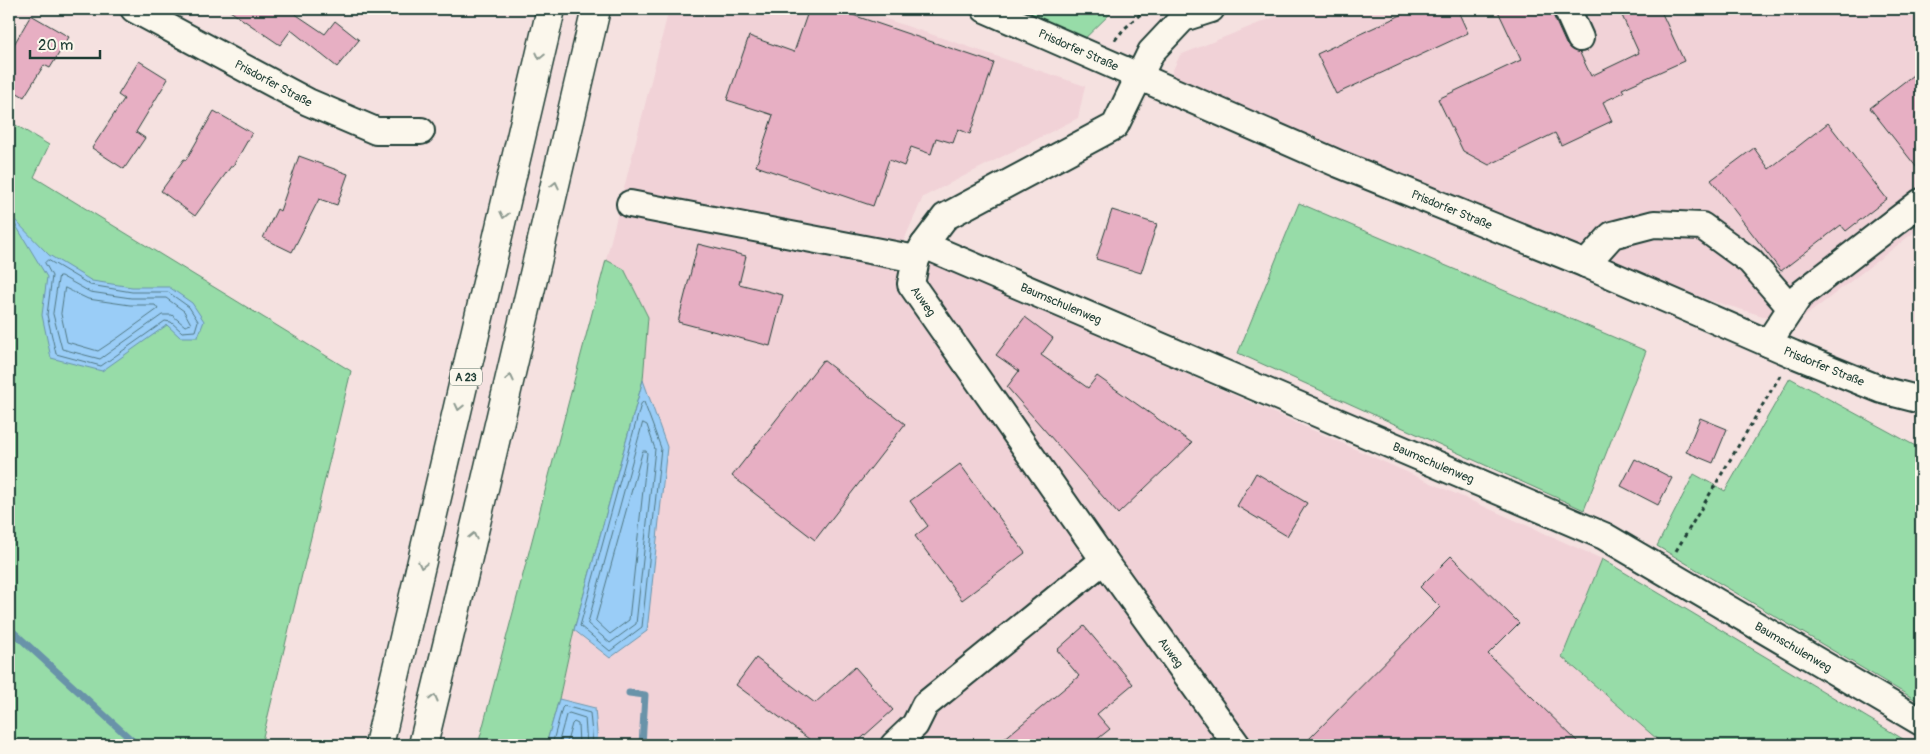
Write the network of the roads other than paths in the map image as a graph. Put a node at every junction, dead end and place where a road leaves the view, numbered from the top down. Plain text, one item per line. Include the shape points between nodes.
1 (134, 9) edge
2 (552, 9) edge
3 (596, 9) edge
4 (985, 9) edge
5 (1211, 9) edge
6 (1567, 9) edge
7 (1580, 38) dead end
8 (1141, 76) junction
9 (421, 131) dead end
10 (1921, 202) edge
11 (630, 204) dead end
12 (920, 252) junction
13 (1586, 264) junction
14 (1791, 308) junction
15 (1768, 343) junction
16 (1921, 400) edge
17 (1104, 560) junction
18 (1921, 722) edge
19 (379, 745) edge
20 (423, 745) edge
21 (894, 745) edge
22 (1237, 745) edge

1 - 9 street, Prisdorfer Straße via 308,102 376,131
2 -> 19 highway, A 23
20 -> 3 highway
4 - 8 street, Prisdorfer Straße
5 - 8 street, Auweg via 1184,18 1152,52
6 - 7 street
8 - 12 street, Auweg via 1115,126 945,217
8 - 13 street, Prisdorfer Straße via 1339,164
10 - 14 street via 1799,296
11 - 12 street, Baumschulenweg
12 - 17 street, Auweg via 911,284
12 - 18 street, Baumschulenweg via 1604,536
13 - 14 street via 1612,235 1654,224 1702,226 1750,261
13 - 15 street, Prisdorfer Straße
14 - 15 street
15 - 16 street, Prisdorfer Straße via 1882,390
17 - 21 street via 925,705 915,725
17 - 22 street, Auweg

